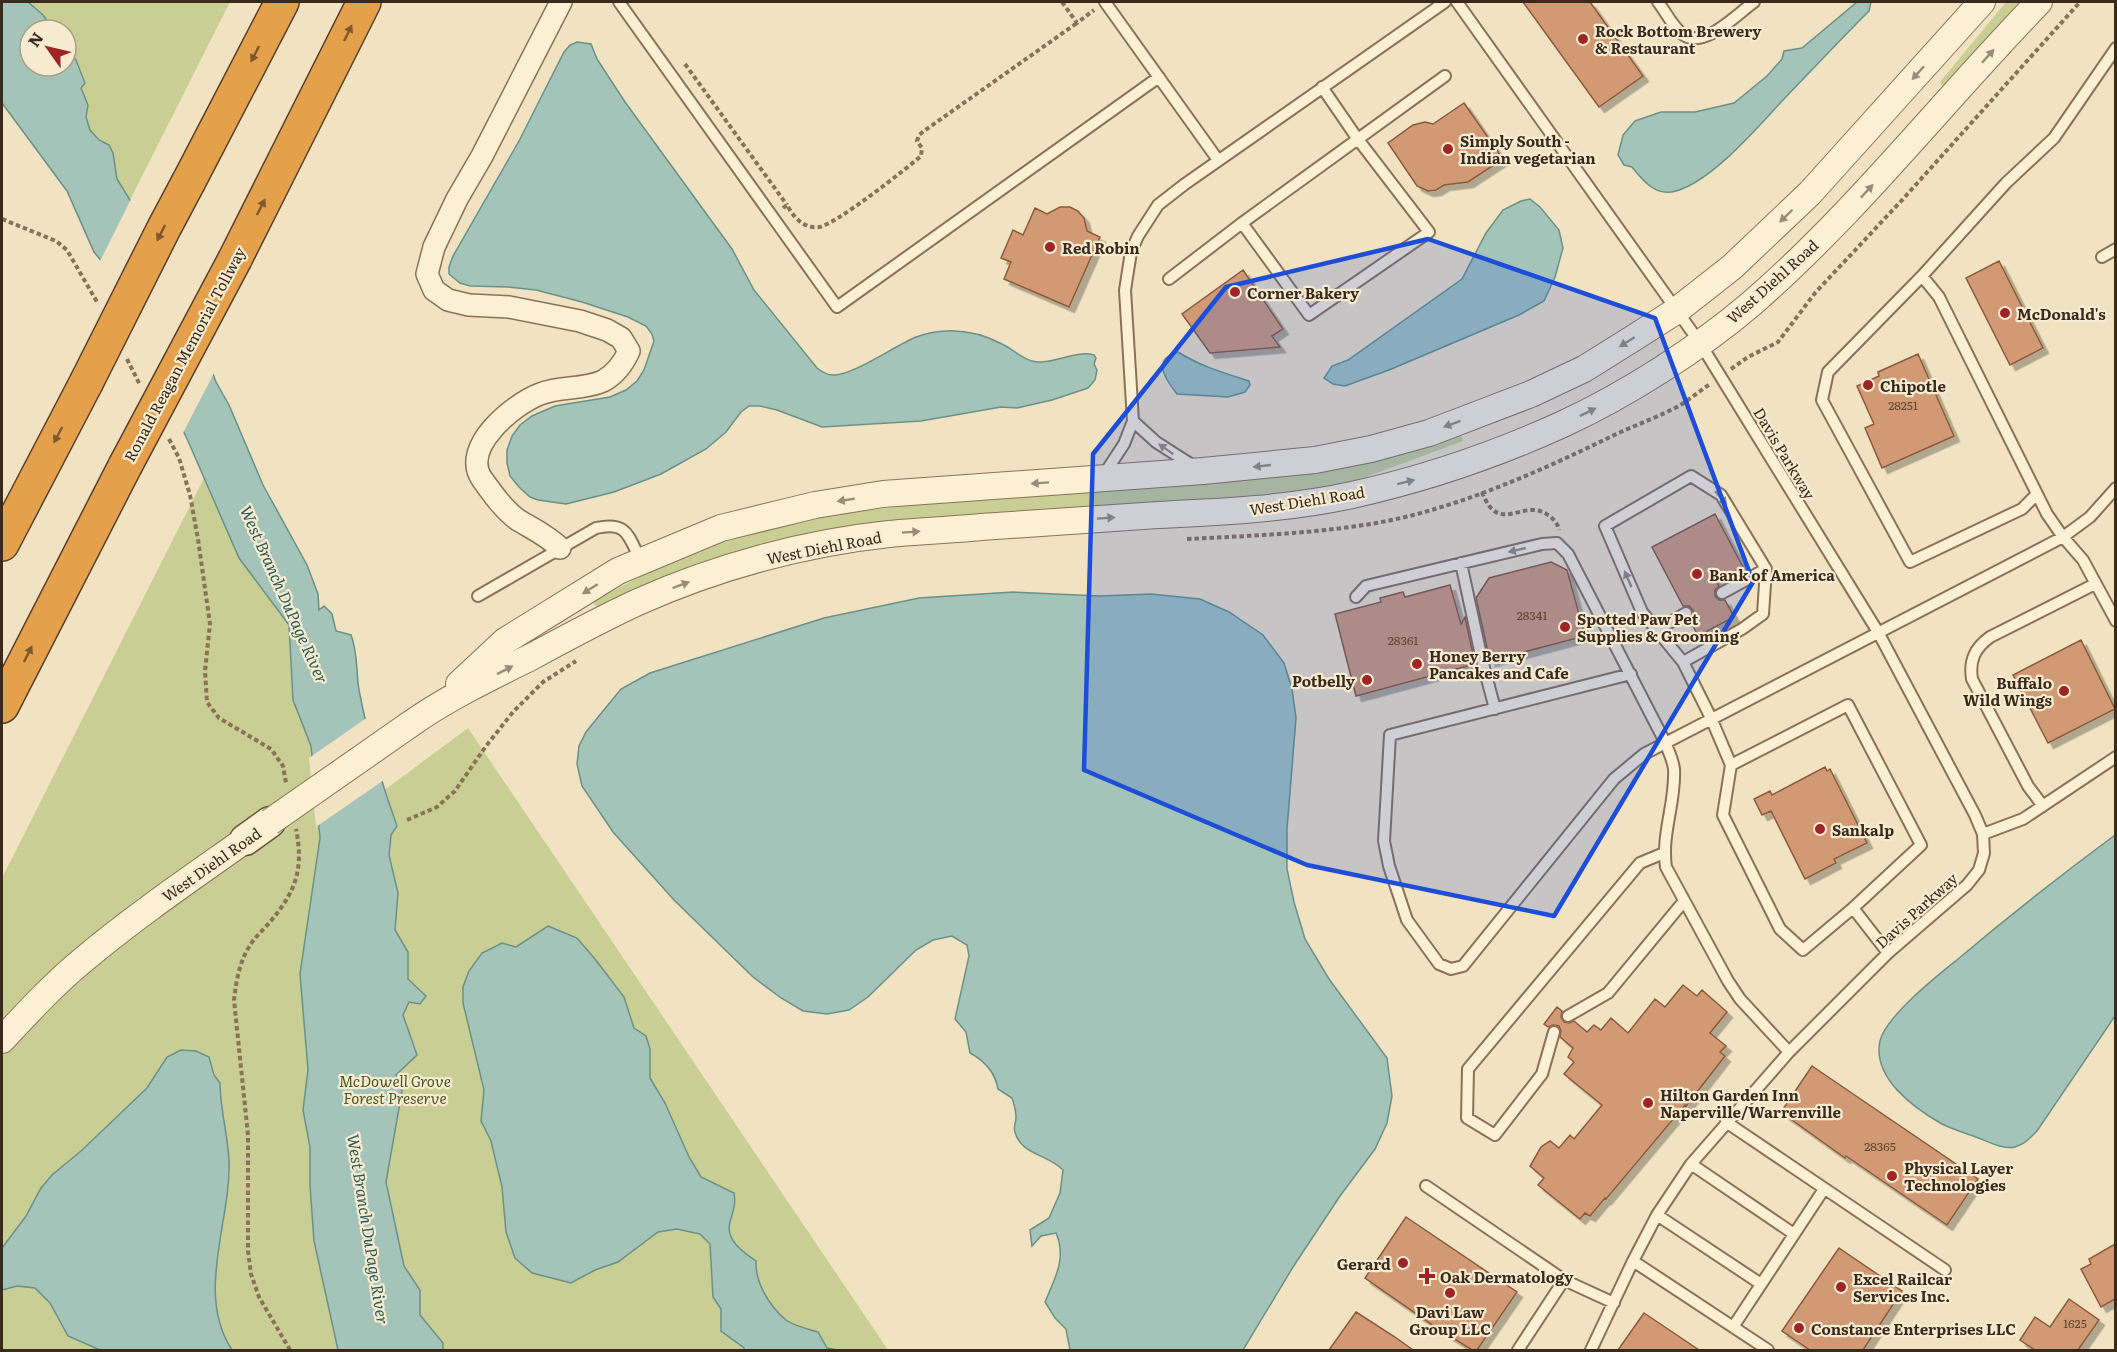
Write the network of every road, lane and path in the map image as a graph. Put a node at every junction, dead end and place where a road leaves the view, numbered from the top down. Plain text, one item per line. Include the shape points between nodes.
1 (282, 2) edge
2 (364, 2) edge
3 (561, 2) edge
4 (619, 2) edge
5 (1062, 2) edge
6 (1105, 2) edge
7 (1444, 2) edge
8 (1457, 2) edge
9 (1658, 2) edge
10 (1754, 2) edge
11 (1982, 2) edge
12 (2039, 2) edge
13 (2080, 2) edge
14 (1077, 22) junction
15 (2115, 48) edge
16 (683, 62) dead end
17 (1445, 76) dead end
18 (1159, 77) junction
19 (1322, 87) junction
20 (1357, 138) junction
21 (1218, 160) junction
22 (787, 205) junction
23 (772, 216) junction
24 (2, 219) edge
25 (1242, 223) junction
26 (2115, 249) edge
27 (2102, 257) dead end
28 (1922, 276) junction
29 (1169, 279) dead end
30 (97, 302) dead end
31 (1676, 311) junction
32 (1700, 343) junction
33 (124, 354) dead end
34 (1748, 357) dead end
35 (141, 385) dead end
36 (1681, 404) dead end
37 (1133, 421) junction
38 (168, 437) dead end
39 (1203, 471) junction
40 (1101, 478) junction
41 (2115, 488) edge
42 (1482, 492) junction
43 (2037, 494) junction
44 (1561, 537) dead end
45 (2063, 537) junction
46 (1179, 539) dead end
47 (2, 544) edge
48 (560, 548) junction
49 (641, 561) junction
50 (1461, 563) junction
51 (1766, 568) junction
52 (2096, 584) junction
53 (1722, 593) dead end
54 (478, 596) dead end
55 (1356, 597) dead end
56 (1686, 613) dead end
57 (2115, 621) edge
58 (1657, 630) junction
59 (1878, 632) junction
60 (580, 658) dead end
61 (1683, 662) junction
62 (1631, 674) junction
63 (2, 706) edge
64 (435, 707) junction
65 (1495, 709) junction
66 (1711, 717) junction
67 (1665, 742) junction
68 (2115, 757) edge
69 (1731, 765) junction
70 (283, 766) dead end
71 (2043, 806) junction
72 (407, 819) dead end
73 (270, 822) joint
74 (1983, 834) junction
75 (244, 840) joint
76 (300, 848) dead end
77 (1664, 853) junction
78 (1684, 901) junction
79 (1853, 908) junction
80 (1888, 953) junction
81 (1568, 1016) dead end
82 (1554, 1032) dead end
83 (2, 1040) edge
84 (1789, 1052) junction
85 (1726, 1122) junction
86 (1691, 1164) junction
87 (1426, 1186) dead end
88 (1824, 1189) junction
89 (1657, 1215) junction
90 (1794, 1234) junction
91 (1633, 1261) junction
92 (1945, 1270) dead end
93 (1564, 1281) junction
94 (1761, 1284) junction
95 (1614, 1304) junction
96 (1733, 1327) junction
97 (290, 1350) edge
98 (1518, 1350) edge
99 (1590, 1350) edge
100 (1768, 1350) edge

1 -> 47 highway, bridge
63 -> 2 highway, Ronald Reagan Memorial Tollway, bridge
3 - 48 street via 457,199 434,247 427,274 434,290 448,300 580,321 621,338 629,351 622,366 604,380 582,388 541,393 520,404 488,434 479,450 476,462 480,476 500,503
4 - 23 lane
5 - 14 path
6 - 14 path
6 - 18 lane
7 - 19 lane
8 - 31 lane, Davis Parkway
9 - 10 lane via 1682,33 1694,39 1708,36
11 -> 31 street, West Diehl Road via 1810,193 1732,267
32 -> 12 street, West Diehl Road via 1748,307 1795,264
13 - 34 path via 1815,293 1778,342
14 - 22 path via 924,131 917,141 922,148 921,156 836,220 817,228 804,225
15 - 28 lane via 2054,138 2006,183
16 - 22 path
17 - 20 lane
18 - 21 lane
18 - 23 lane via 837,307
19 - 20 lane
19 - 21 lane
20 - 25 lane
20 - 25 lane via 1429,232 1310,315
21 - 37 lane via 1158,205 1131,252 1125,290
22 - 23 path
24 - 30 path via 56,241 67,250
25 - 29 lane
26 - 27 lane
28 - 43 lane via 1939,297
28 - 43 lane via 1828,372 1822,400 1910,562 2022,509
31 - 32 lane, Davis Parkway
31 -> 39 street, West Diehl Road via 1584,369 1429,433 1316,460
32 - 59 lane, Davis Parkway
64 -> 32 street, West Diehl Road via 642,600 734,566 822,544 888,534 1240,510 1349,496 1419,478 1562,424 1640,383
33 - 35 path
36 - 42 path via 1545,468
39 -> 37 lane via 1164,447
37 - 40 lane via 1124,444
38 - 70 path via 190,495 198,539 210,624 205,671 207,702 219,718 272,749
39 - 40 street, West Diehl Road
40 -> 49 street, West Diehl Road via 883,494 815,505 721,528
41 - 45 lane via 2090,517
42 - 44 path via 1499,514 1509,516 1532,509 1549,516 1558,524
42 - 46 path via 1409,516 1364,525 1260,536
43 - 45 lane
45 - 52 lane via 2083,560
45 - 59 lane
48 - 49 lane via 596,528 612,525 628,536
48 - 54 lane
49 -> 64 street, West Diehl Road via 618,571 505,641
50 - 55 lane via 1366,585
62 -> 50 lane via 1568,554 1557,543
50 - 65 lane
51 - 53 lane
58 -> 51 lane via 1642,612 1605,526 1691,476 1721,495
51 - 61 lane via 1763,614
52 - 57 lane
52 - 71 lane via 1990,637 1973,655 1972,679 2028,786
56 - 58 lane
58 - 61 lane
59 - 66 lane
59 - 74 lane, Davis Parkway
60 - 72 path via 543,682 513,712 455,791 437,807
61 - 66 lane
62 - 65 lane
62 - 67 lane
64 - 73 street, West Diehl Road, bridge
65 - 67 lane via 1390,735 1384,841 1389,866 1407,920 1439,964 1451,969 1463,966 1614,779
66 - 67 lane
66 - 69 lane
67 - 77 lane via 1674,766 1674,788
68 - 71 lane
69 - 79 lane via 1723,816 1780,929 1803,950
69 - 79 lane via 1848,705 1921,845
71 - 74 lane via 2023,819
73 - 75 main road, West Diehl Road
74 - 80 lane, Davis Parkway via 1984,853 1979,870
75 - 83 street, West Diehl Road via 88,955
76 - 97 path via 299,872 290,897 249,947 234,1000 248,1136 251,1274 259,1297
77 - 78 lane via 1666,867
77 - 82 lane via 1640,863 1468,1069 1467,1118 1495,1135 1542,1074
78 - 81 lane via 1608,993
78 - 84 lane via 1740,999
79 - 80 lane
80 - 84 lane, Davis Parkway
84 - 85 lane, Davis Parkway
85 - 86 lane, Davis Parkway
85 - 88 lane
86 - 89 lane, Davis Parkway
86 - 90 lane
87 - 93 lane
88 - 90 lane
88 - 92 lane
89 - 91 lane, Davis Parkway
89 - 94 lane
90 - 94 lane
91 - 95 lane, Davis Parkway
91 - 96 lane
93 - 95 lane
93 - 98 lane
94 - 96 lane
95 - 99 lane, Davis Parkway
96 - 100 lane

